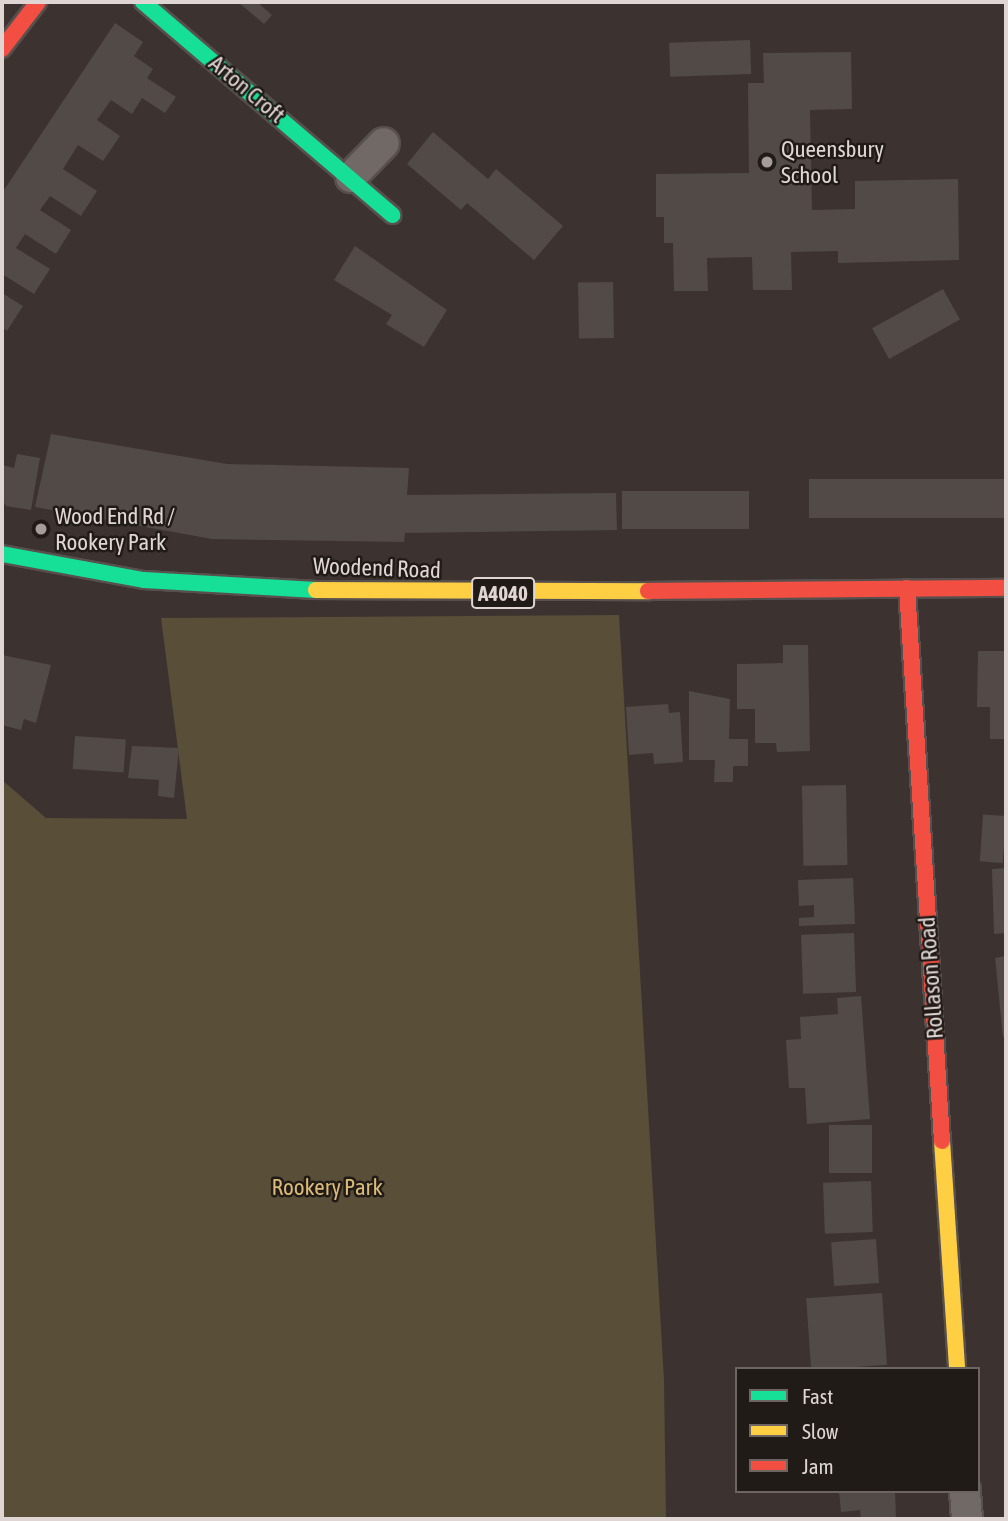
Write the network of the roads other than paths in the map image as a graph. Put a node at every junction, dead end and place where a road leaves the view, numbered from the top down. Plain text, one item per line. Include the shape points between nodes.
1 (38, 2) edge
2 (142, 2) edge
3 (2, 48) edge
4 (384, 143) dead end
5 (351, 177) junction
6 (392, 215) dead end
7 (2, 554) edge
8 (907, 588) junction
9 (1006, 588) edge
10 (957, 1367) edge
11 (965, 1493) edge
12 (967, 1519) edge

1 - 3 street
2 - 5 street, Arton Croft
4 - 5 street
5 - 6 street, Arton Croft
7 - 8 street, Woodend Road / A4040 via 144,580 379,593
8 - 9 street, Woodend Road / A4040
8 - 10 street, Rollason Road
11 - 12 street

